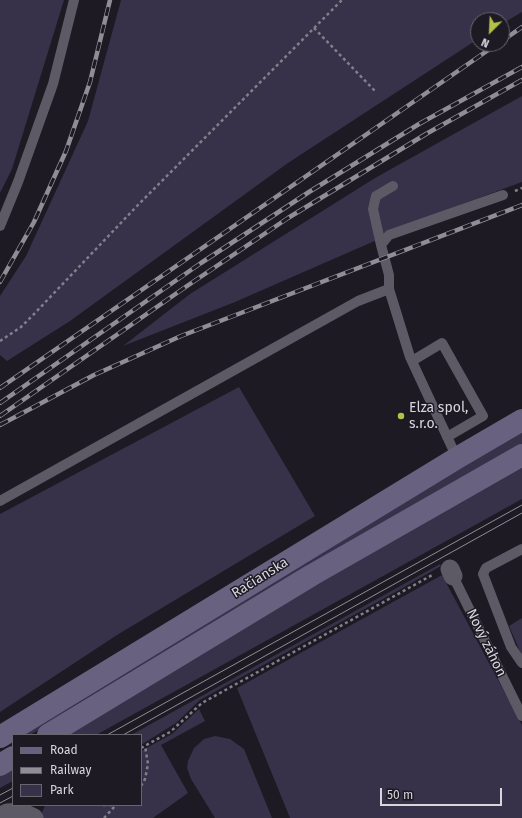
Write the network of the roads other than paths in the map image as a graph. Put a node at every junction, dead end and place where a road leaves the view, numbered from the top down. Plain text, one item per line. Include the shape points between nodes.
1 (74, 0) edge
2 (393, 186) dead end
3 (503, 195) dead end
4 (0, 226) edge
5 (381, 245) junction
6 (389, 289) junction
7 (412, 362) junction
8 (522, 420) edge
9 (447, 437) junction
10 (522, 454) edge
11 (457, 458) junction
12 (0, 501) edge
13 (522, 549) edge
14 (451, 573) road end
15 (522, 663) edge
16 (522, 716) edge
17 (50, 734) edge
18 (0, 737) edge
19 (12, 758) edge
20 (0, 765) edge
21 (0, 817) edge
22 (34, 818) edge

1 - 4 lane via 53,84
2 - 5 lane via 376,196 373,209
3 - 5 lane via 389,235
5 - 6 lane via 389,275
6 - 7 lane
6 - 12 lane via 358,301
7 - 9 lane
7 - 9 lane via 442,343 483,416
8 - 11 main road, Račianska
9 - 11 lane
10 - 17 main road, Račianska via 312,575
11 - 18 main road, Račianska
13 - 15 lane via 486,568 483,574 511,648
14 - 16 lane, Nový záhon
19 - 20 main road
21 - 22 street via 14,811

